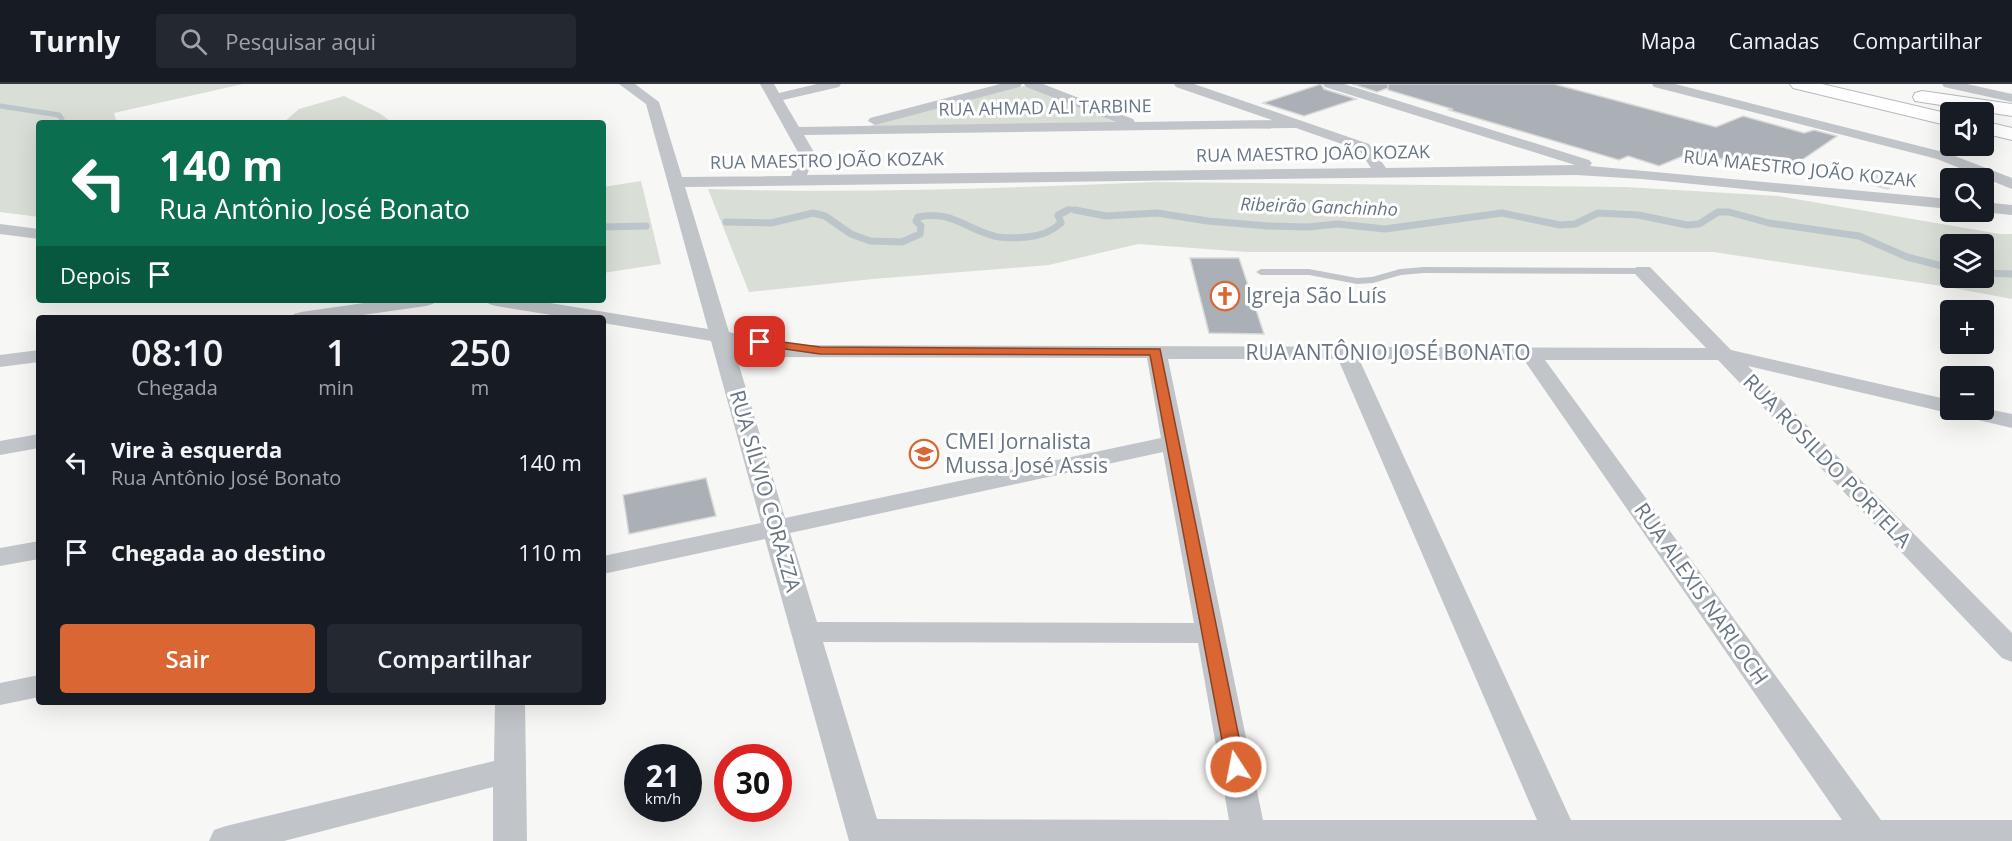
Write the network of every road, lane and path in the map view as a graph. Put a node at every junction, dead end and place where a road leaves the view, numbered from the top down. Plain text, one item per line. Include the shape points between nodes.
1 (767, 84) edge
2 (834, 84) edge
3 (1015, 84) edge
4 (1031, 84) edge
5 (1181, 84) edge
6 (1330, 84) edge
7 (1659, 84) edge
8 (1799, 84) edge
9 (1949, 84) edge
10 (638, 85) edge
11 (1858, 86) edge
12 (1981, 91) junction
13 (775, 98) junction
14 (2012, 98) edge
15 (1940, 102) edge
16 (1975, 102) edge
17 (1994, 109) edge
18 (2012, 110) edge
19 (1994, 117) edge
20 (1940, 118) edge
21 (2012, 121) edge
22 (1297, 124) junction
23 (1139, 126) junction
24 (1994, 130) edge
25 (794, 131) junction
26 (838, 131) junction
27 (2012, 134) edge
28 (1610, 171) junction
29 (1382, 173) junction
30 (797, 180) junction
31 (675, 182) junction
32 (2012, 184) edge
33 (1940, 203) edge
34 (1994, 208) edge
35 (2012, 210) edge
36 (0, 229) edge
37 (36, 234) edge
38 (1643, 271) joint
39 (1261, 272) dead end
40 (405, 303) edge
41 (503, 307) edge
42 (322, 315) edge
43 (561, 315) edge
44 (606, 321) edge
45 (720, 337) junction
46 (1156, 352) junction
47 (1345, 352) junction
48 (1530, 353) junction
49 (1723, 354) junction
50 (36, 356) edge
51 (0, 361) edge
52 (1940, 405) edge
53 (1994, 417) edge
54 (2012, 421) edge
55 (36, 441) edge
56 (1173, 443) junction
57 (0, 447) edge
58 (776, 528) junction
59 (36, 551) edge
60 (0, 557) edge
61 (606, 565) edge
62 (806, 632) junction
63 (1210, 633) junction
64 (2012, 651) edge
65 (36, 687) edge
66 (0, 694) edge
67 (510, 705) edge
68 (510, 770) junction
69 (1249, 834) junction
70 (1561, 835) junction
71 (1872, 835) junction
72 (2012, 835) edge
73 (865, 837) edge
74 (226, 841) edge
75 (510, 841) edge

1 - 13 street
2 - 13 street
3 - 26 street
4 - 23 street
5 - 22 street
6 - 28 street
7 - 32 street via 1932,153
8 - 20 highway
9 - 12 street
10 - 31 street, RUA SÍLVIO CORAZZA via 652,102
11 - 15 highway
12 - 14 street
12 - 16 street
13 - 25 street
17 - 18 highway
19 - 21 highway
22 - 23 street, RUA AHMAD ALI TARBINE
22 - 29 street via 1364,147
23 - 26 street, RUA AHMAD ALI TARBINE
24 - 27 highway
25 - 26 street, RUA AHMAD ALI TARBINE
25 - 30 street via 807,154
28 - 29 street, RUA MAESTRO JOÃO KOZAK
28 - 33 street, RUA MAESTRO JOÃO KOZAK
29 - 30 street, RUA MAESTRO JOÃO KOZAK
30 - 31 street, RUA MAESTRO JOÃO KOZAK
31 - 45 street, RUA SÍLVIO CORAZZA
34 - 35 street
36 - 37 street
38 - 39 lane via 1424,270 1357,281 1309,272
38 - 49 street, RUA ROSILDO PORTELA
40 - 42 street
41 - 43 street, RUA ANTÔNIO JOSÉ BONATO
44 - 45 street, RUA ANTÔNIO JOSÉ BONATO
45 - 46 street, RUA ANTÔNIO JOSÉ BONATO via 746,349
45 - 58 street, RUA SÍLVIO CORAZZA
46 - 47 street, RUA ANTÔNIO JOSÉ BONATO
46 - 56 street
47 - 48 street, RUA ANTÔNIO JOSÉ BONATO
47 - 70 street
48 - 49 street, RUA ANTÔNIO JOSÉ BONATO
48 - 71 street, RUA ALEXIS NARLOCH
49 - 52 street, RUA ANTÔNIO JOSÉ BONATO
49 - 64 street, RUA ROSILDO PORTELA
50 - 51 street
53 - 54 street
55 - 57 street
56 - 58 street
56 - 63 street
58 - 61 street
58 - 62 street, RUA SÍLVIO CORAZZA
59 - 60 street
62 - 63 street
62 - 73 street, RUA SÍLVIO CORAZZA
63 - 69 street
65 - 66 street
67 - 68 street
68 - 74 street
68 - 75 street
69 - 70 street
69 - 73 street
70 - 71 street
71 - 72 street

